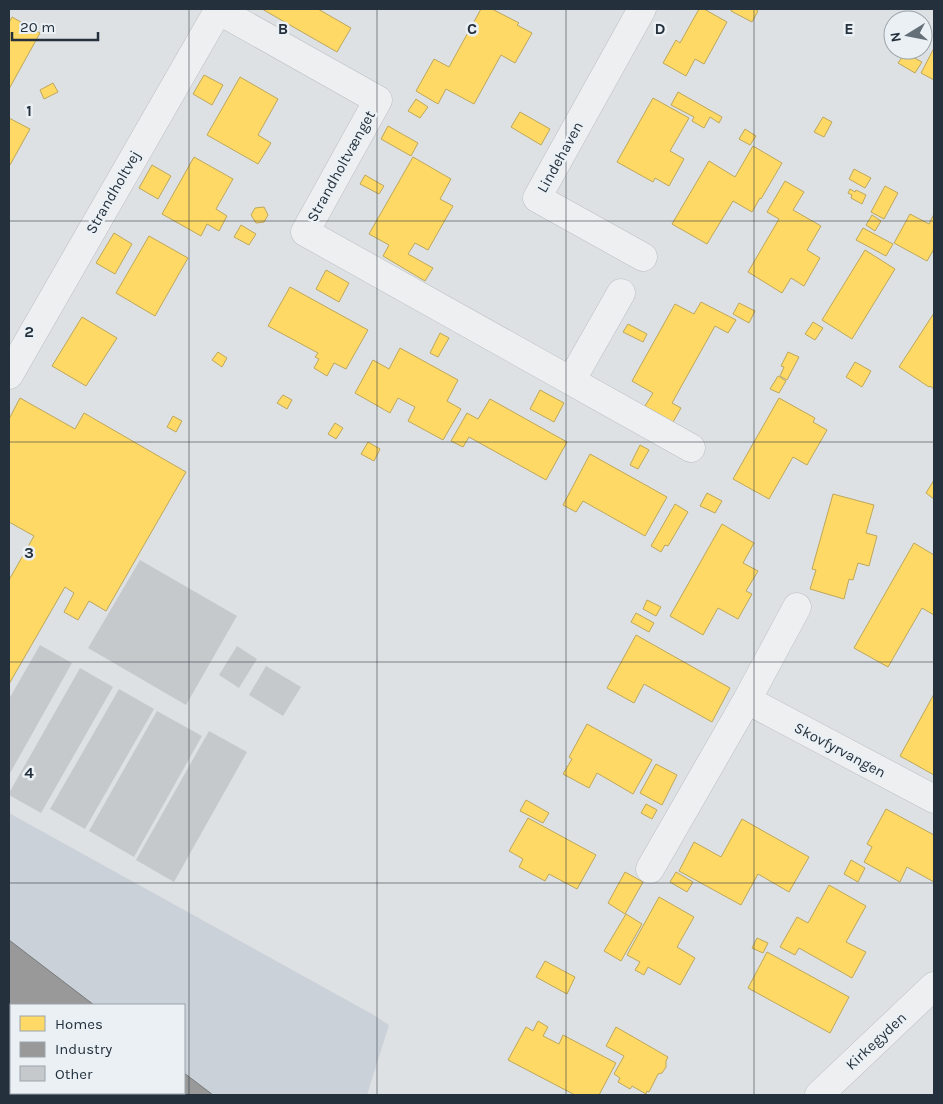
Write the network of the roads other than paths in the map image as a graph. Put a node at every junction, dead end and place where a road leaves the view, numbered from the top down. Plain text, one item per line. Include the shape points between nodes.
1 (218, 9) edge
2 (642, 9) edge
3 (643, 257) dead end
4 (622, 293) dead end
5 (9, 375) edge
6 (571, 381) junction
7 (691, 448) dead end
8 (797, 607) dead end
9 (747, 700) junction
10 (934, 799) edge
11 (650, 869) dead end
12 (930, 999) edge
13 (819, 1095) edge

1 - 5 street, Strandholtvej
1 - 6 street, Strandholtvænget via 378,100 305,232
2 - 3 street, Lindehaven via 537,198
4 - 6 street
6 - 7 street, Strandholtvænget
8 - 9 street
9 - 10 street, Skovfyrvangen
9 - 11 street
12 - 13 street, Kirkegyden

